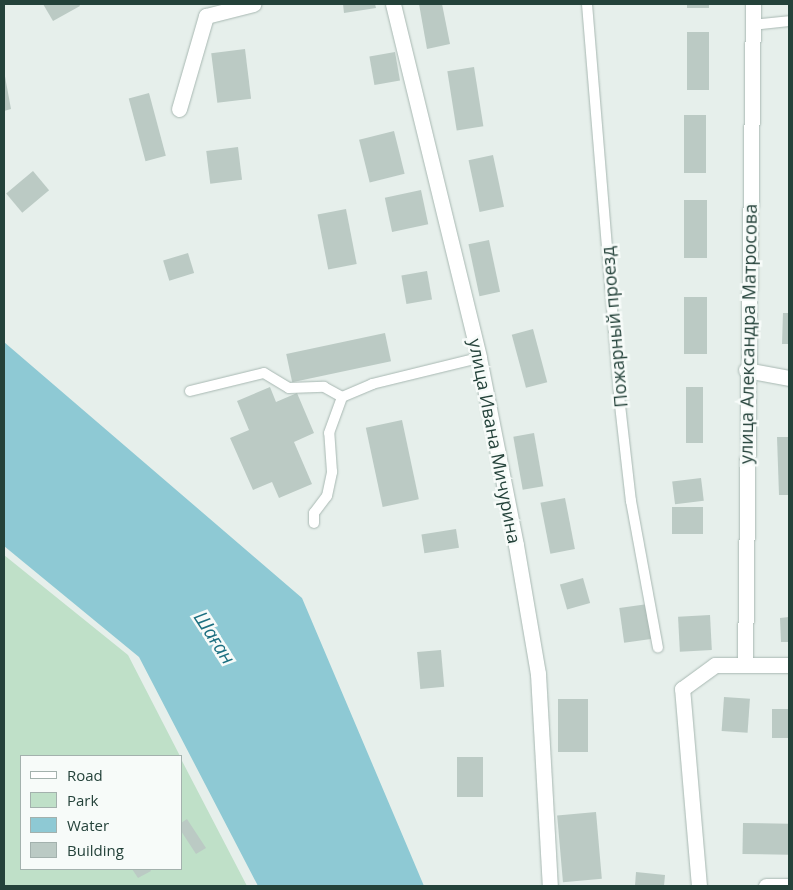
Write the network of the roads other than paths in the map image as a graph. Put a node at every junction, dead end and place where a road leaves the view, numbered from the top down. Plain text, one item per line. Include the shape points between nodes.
1 (252, 4) edge
2 (393, 4) edge
3 (587, 4) edge
4 (752, 4) edge
5 (789, 21) edge
6 (752, 24) junction
7 (179, 109) dead end
8 (479, 358) junction
9 (746, 370) junction
10 (789, 378) edge
11 (190, 391) dead end
12 (342, 397) junction
13 (314, 523) dead end
14 (658, 648) dead end
15 (744, 665) junction
16 (789, 665) edge
17 (550, 886) edge
18 (699, 886) edge
19 (766, 886) edge
20 (789, 886) edge

1 - 7 street via 206,16
2 - 8 street, улица Ивана Мичурина
3 - 14 lane, Пожарный проезд via 629,482
4 - 6 street, улица Александра Матросова
5 - 6 lane
6 - 9 street, улица Александра Матросова
8 - 12 lane via 372,384
8 - 17 street, улица Ивана Мичурина via 538,674
9 - 10 street
9 - 15 street, улица Александра Матросова
11 - 12 lane via 264,373 289,388 324,387
12 - 13 lane via 329,433 332,472 327,496 314,513
15 - 16 street
15 - 18 street via 715,665 682,689
19 - 20 street

